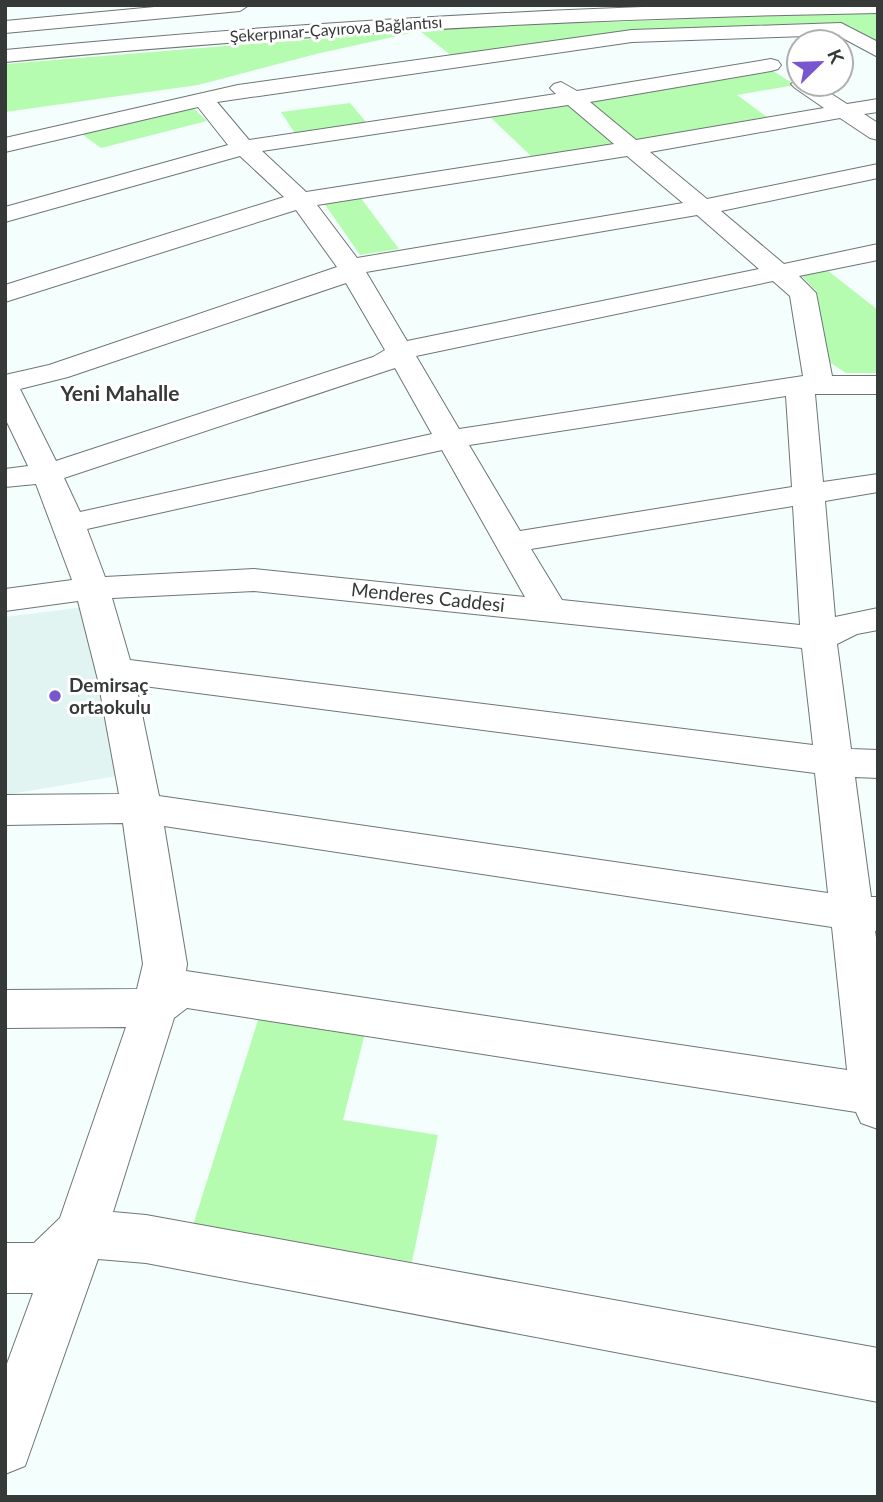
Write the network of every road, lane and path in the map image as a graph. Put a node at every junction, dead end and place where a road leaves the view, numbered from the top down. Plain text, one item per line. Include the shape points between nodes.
1 (240, 5) edge
2 (422, 5) edge
3 (878, 7) edge
4 (5, 27) edge
5 (725, 34) junction
6 (5, 40) edge
7 (878, 51) edge
8 (519, 52) junction
9 (5, 56) edge
10 (771, 65) junction
11 (785, 74) edge
12 (202, 98) junction
13 (574, 98) junction
14 (824, 98) edge
15 (878, 105) edge
16 (844, 111) junction
17 (878, 133) edge
18 (5, 145) edge
19 (245, 147) junction
20 (634, 147) junction
21 (878, 171) edge
22 (301, 200) junction
23 (704, 207) junction
24 (5, 215) edge
25 (878, 252) edge
26 (349, 270) junction
27 (780, 272) junction
28 (5, 293) edge
29 (400, 353) junction
30 (810, 385) junction
31 (878, 385) edge
32 (5, 386) edge
33 (451, 439) junction
34 (48, 473) junction
35 (5, 478) edge
36 (878, 484) edge
37 (810, 495) junction
38 (68, 524) junction
39 (511, 542) junction
40 (92, 588) junction
41 (5, 600) edge
42 (551, 610) junction
43 (856, 628) edge
44 (114, 670) junction
45 (834, 762) junction
46 (878, 764) edge
47 (140, 808) junction
48 (5, 810) edge
49 (865, 913) edge
50 (155, 1008) junction
51 (5, 1009) edge
52 (876, 1099) edge
53 (81, 1233) junction
54 (5, 1268) edge
55 (878, 1375) edge
56 (5, 1446) edge

1 - 4 main road
2 - 6 main road, Şekerpınar-Çayırova Bağlantısı
3 - 9 main road, Şekerpınar-Çayırova Bağlantısı via 694,10 397,24
5 - 7 main road via 841,29
5 - 8 main road via 632,36
5 - 10 main road
8 - 12 main road
8 - 13 main road
10 - 11 main road
10 - 13 main road
12 - 18 main road
12 - 19 main road
13 - 19 main road
13 - 20 main road
14 - 16 main road
15 - 16 main road
16 - 17 main road
16 - 20 main road
19 - 22 main road
19 - 24 main road
20 - 22 main road
20 - 23 main road
21 - 23 main road
22 - 26 main road
22 - 28 main road
23 - 26 main road
23 - 27 main road
25 - 27 main road
26 - 29 main road
26 - 32 main road
27 - 29 main road
27 - 30 main road via 803,293
29 - 33 main road
29 - 34 main road
30 - 31 main road
30 - 33 main road
30 - 37 main road
32 - 34 main road
33 - 38 main road
33 - 39 main road
34 - 35 main road
34 - 38 main road
36 - 37 main road
37 - 39 main road
37 - 43 main road
38 - 40 main road
39 - 42 main road
40 - 41 main road, Menderes Caddesi
40 - 42 main road, Menderes Caddesi via 254,580
40 - 44 main road
42 - 43 main road, Menderes Caddesi
43 - 45 main road
44 - 45 main road
44 - 47 main road
45 - 46 main road
45 - 49 main road
47 - 48 main road
47 - 49 main road
47 - 50 main road via 165,964
49 - 52 main road
50 - 51 main road
50 - 52 main road via 179,988
50 - 53 main road
53 - 54 main road via 44,1268
53 - 55 main road via 146,1239
53 - 56 main road

